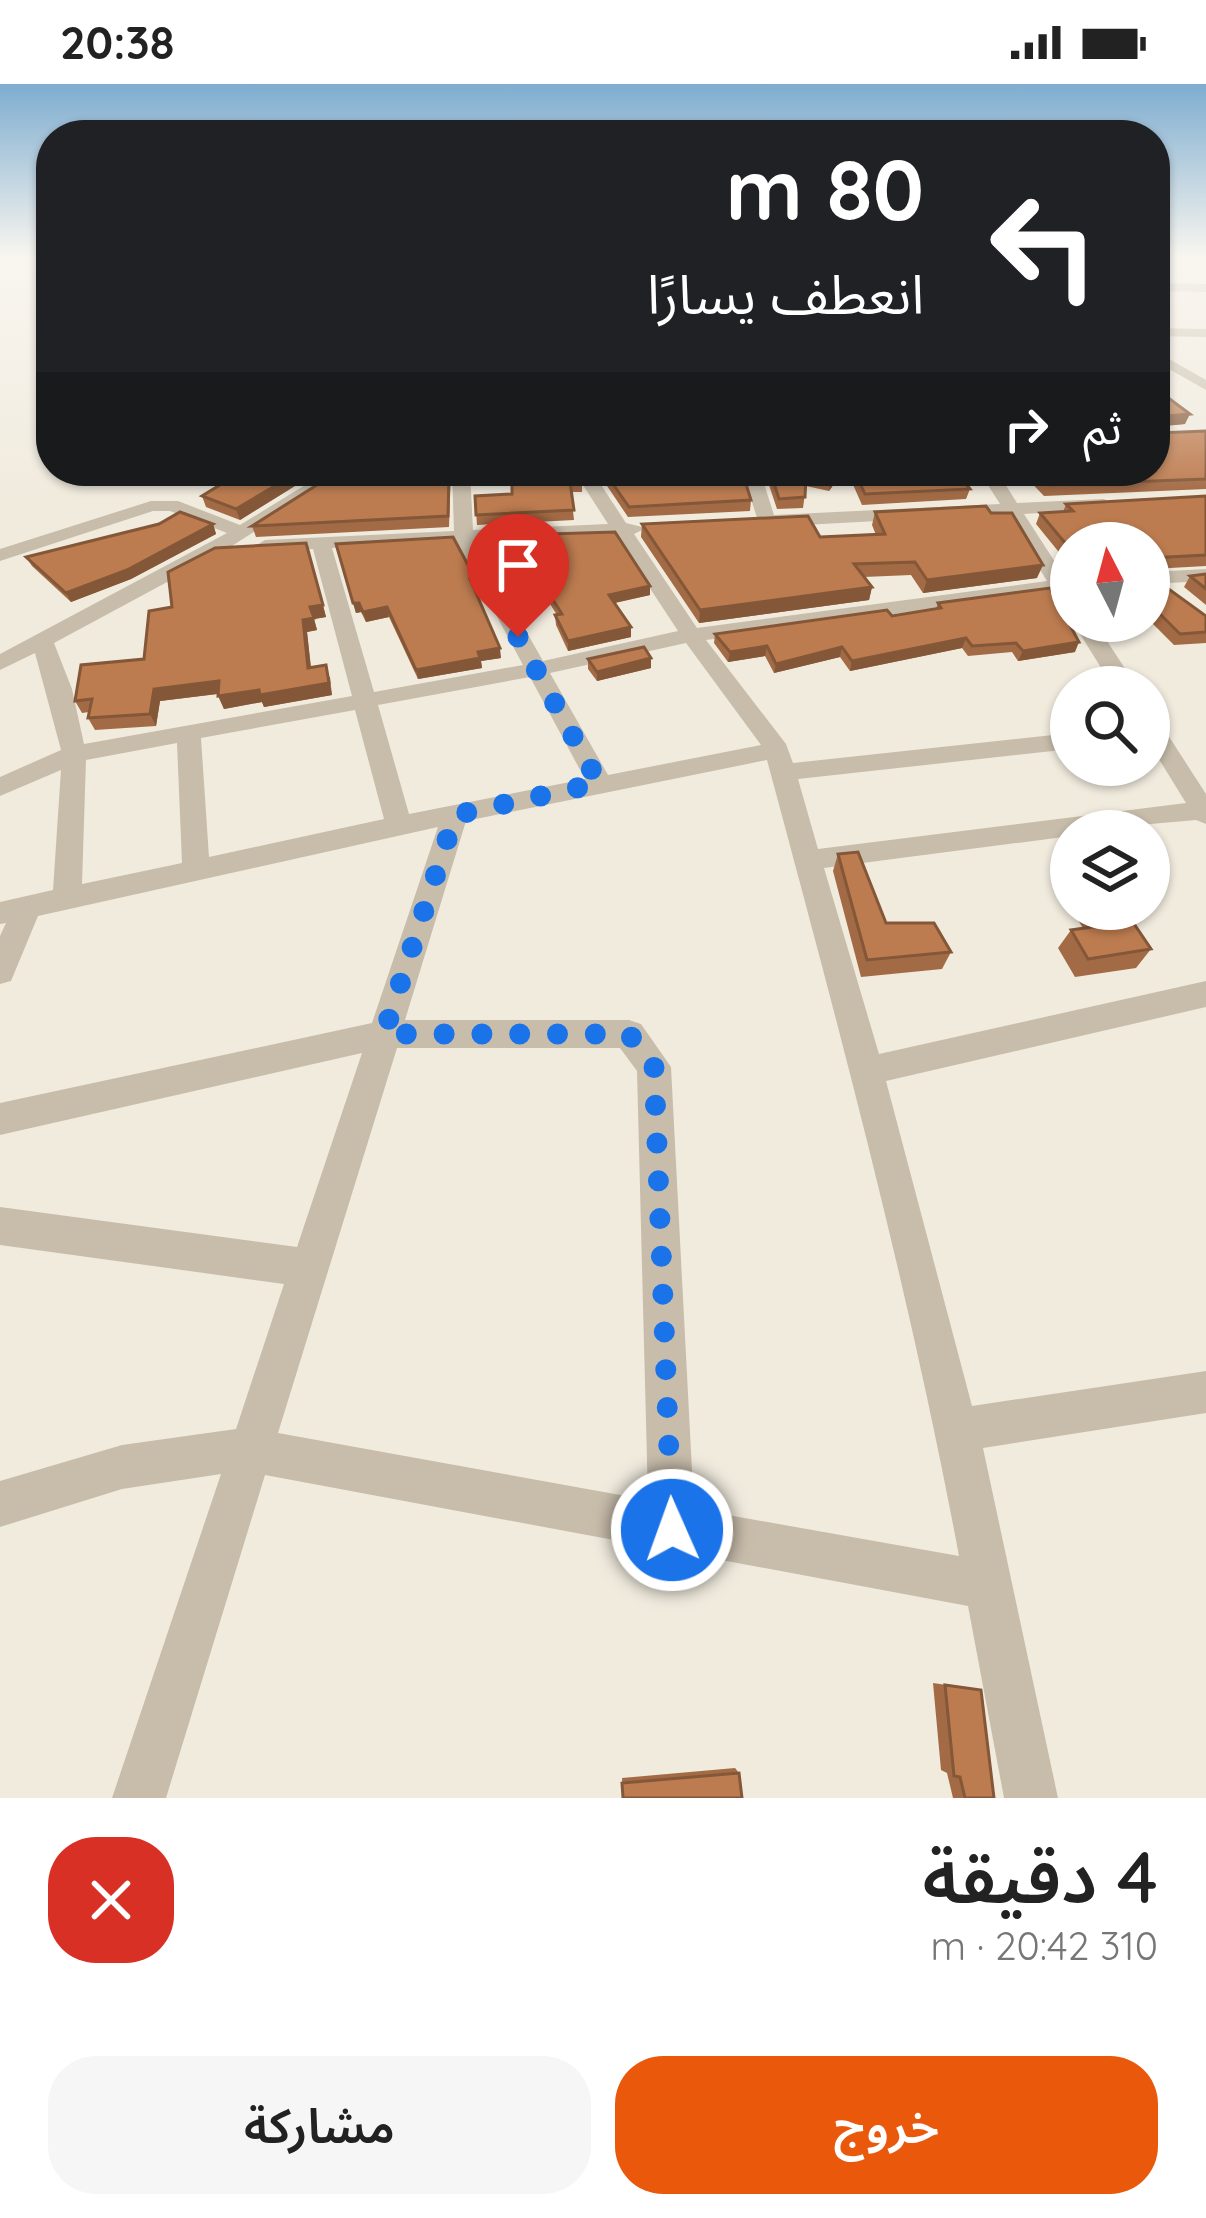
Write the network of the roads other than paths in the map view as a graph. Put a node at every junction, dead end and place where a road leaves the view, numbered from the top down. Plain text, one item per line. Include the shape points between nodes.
1 (1170, 363) edge
2 (1203, 382) edge
3 (1170, 383) edge
4 (316, 486) edge
5 (462, 486) edge
6 (598, 486) edge
7 (756, 486) edge
8 (997, 486) edge
9 (1120, 502) edge
10 (1013, 511) junction
11 (767, 521) junction
12 (744, 523) edge
13 (637, 528) junction
14 (243, 532) junction
15 (464, 538) junction
16 (321, 542) junction
17 (214, 549) junction
18 (0, 555) edge
19 (1050, 566) edge
20 (1206, 575) edge
21 (1170, 577) edge
22 (1170, 592) edge
23 (1050, 593) edge
24 (1189, 607) edge
25 (692, 635) junction
26 (41, 639) junction
27 (0, 663) edge
28 (536, 669) junction
29 (366, 697) junction
30 (189, 734) junction
31 (1050, 742) edge
32 (74, 754) junction
33 (1170, 758) edge
34 (780, 761) junction
35 (599, 783) junction
36 (0, 787) edge
37 (1205, 812) edge
38 (455, 815) junction
39 (399, 825) junction
40 (808, 860) junction
41 (196, 873) junction
42 (68, 897) junction
43 (13, 910) edge
44 (0, 972) edge
45 (1206, 994) edge
46 (384, 1034) junction
47 (867, 1071) junction
48 (0, 1119) edge
49 (0, 1226) edge
50 (308, 1268) junction
51 (1206, 1392) edge
52 (958, 1430) junction
53 (248, 1450) junction
54 (0, 1504) edge
55 (672, 1530) junction
56 (985, 1585) junction
57 (139, 1798) edge
58 (1031, 1798) edge

1 - 2 street
2 - 3 street
4 - 14 street
5 - 15 street
6 - 13 street
7 - 11 street
8 - 10 street
9 - 10 street
10 - 11 street
10 - 19 street
11 - 12 street
13 - 15 street
13 - 25 street
14 - 17 street
14 - 18 street via 151,506
15 - 16 street
15 - 28 street
16 - 17 street
16 - 29 street
17 - 26 street
20 - 21 street
22 - 24 street
23 - 25 street
25 - 28 street
25 - 34 street
26 - 27 street
26 - 32 street
28 - 29 street
28 - 35 street
29 - 30 street
29 - 39 street
30 - 32 street
30 - 41 street
31 - 34 street
32 - 36 street
32 - 42 street
33 - 37 street
34 - 35 street
34 - 40 street
35 - 38 street
37 - 40 street
38 - 39 street
38 - 46 street
39 - 41 street
40 - 47 street
41 - 42 street
42 - 43 street
43 - 44 street
45 - 47 street
46 - 48 street
46 - 50 street
46 - 55 street via 629,1034 645,1048 654,1067
47 - 52 street
49 - 50 street
50 - 53 street
51 - 52 street
52 - 56 street
53 - 54 street via 176,1454 82,1474
53 - 55 street
53 - 57 street
55 - 56 street
56 - 58 street

